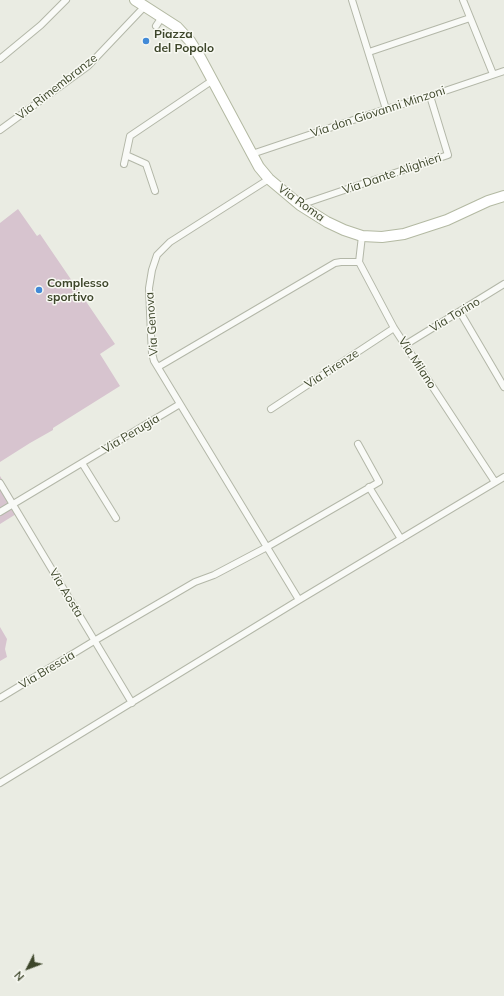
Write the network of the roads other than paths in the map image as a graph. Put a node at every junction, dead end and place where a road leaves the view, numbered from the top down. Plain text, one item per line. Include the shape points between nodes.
1 (66, 0) edge
2 (135, 0) edge
3 (352, 0) edge
4 (463, 0) edge
5 (146, 6) junction
6 (162, 17) junction
7 (470, 18) junction
8 (156, 26) dead end
9 (369, 52) junction
10 (0, 59) edge
11 (504, 71) edge
12 (493, 74) junction
13 (213, 80) junction
14 (430, 96) junction
15 (386, 108) junction
16 (0, 130) edge
17 (252, 154) junction
18 (126, 155) junction
19 (124, 164) dead end
20 (269, 179) junction
21 (155, 191) dead end
22 (504, 196) edge
23 (300, 205) junction
24 (362, 236) junction
25 (359, 262) junction
26 (504, 284) edge
27 (460, 312) junction
28 (394, 328) junction
29 (405, 345) junction
30 (158, 367) junction
31 (504, 387) edge
32 (180, 404) junction
33 (271, 409) dead end
34 (358, 444) dead end
35 (82, 463) junction
36 (504, 477) edge
37 (496, 482) junction
38 (0, 483) edge
39 (369, 487) junction
40 (13, 504) junction
41 (0, 512) edge
42 (116, 518) dead end
43 (401, 539) junction
44 (267, 547) junction
45 (299, 600) junction
46 (94, 641) junction
47 (0, 698) edge
48 (132, 703) junction
49 (0, 783) edge

1 - 10 street
2 - 5 main road, Via Roma
3 - 9 street
4 - 7 street
5 - 6 main road, Via Roma
5 - 16 street, Via Rimembranze via 88,66
6 - 8 street
6 - 13 main road, Via Roma via 177,27 190,41
7 - 9 street
7 - 12 street
9 - 15 street
11 - 12 street, Via don Giovanni Minzoni
12 - 14 street, Via don Giovanni Minzoni
13 - 17 main road, Via Roma
13 - 18 street via 130,136
14 - 15 street, Via don Giovanni Minzoni
14 - 23 street, Via Dante Alighieri via 448,155
15 - 17 street, Via don Giovanni Minzoni
17 - 20 main road, Via Roma
18 - 19 street
18 - 21 street via 146,164
20 - 23 main road, Via Roma
20 - 30 street, Via Genova via 170,242 157,255 149,288 152,353
22 - 24 main road, Via Roma via 424,229 382,237
23 - 24 main road, Via Roma via 327,222
24 - 25 street
25 - 28 street, Via Milano
25 - 30 street via 335,263
26 - 27 street, Via Torino
27 - 29 street, Via Torino
27 - 31 street
28 - 29 street, Via Milano
28 - 33 street, Via Firenze
29 - 37 street, Via Milano
30 - 32 street, Via Genova
32 - 35 street, Via Perugia
32 - 44 street, Via Genova
34 - 39 street via 379,482
35 - 40 street, Via Perugia
35 - 42 street
36 - 37 street
37 - 43 street
38 - 40 street, Via Aosta
39 - 43 street
39 - 44 street
40 - 41 street, Via Perugia
40 - 46 street, Via Aosta
43 - 45 street
44 - 45 street, Via Genova
44 - 46 street via 214,575 195,582
45 - 48 street
46 - 47 street, Via Brescia
46 - 48 street, Via Aosta
48 - 49 street

